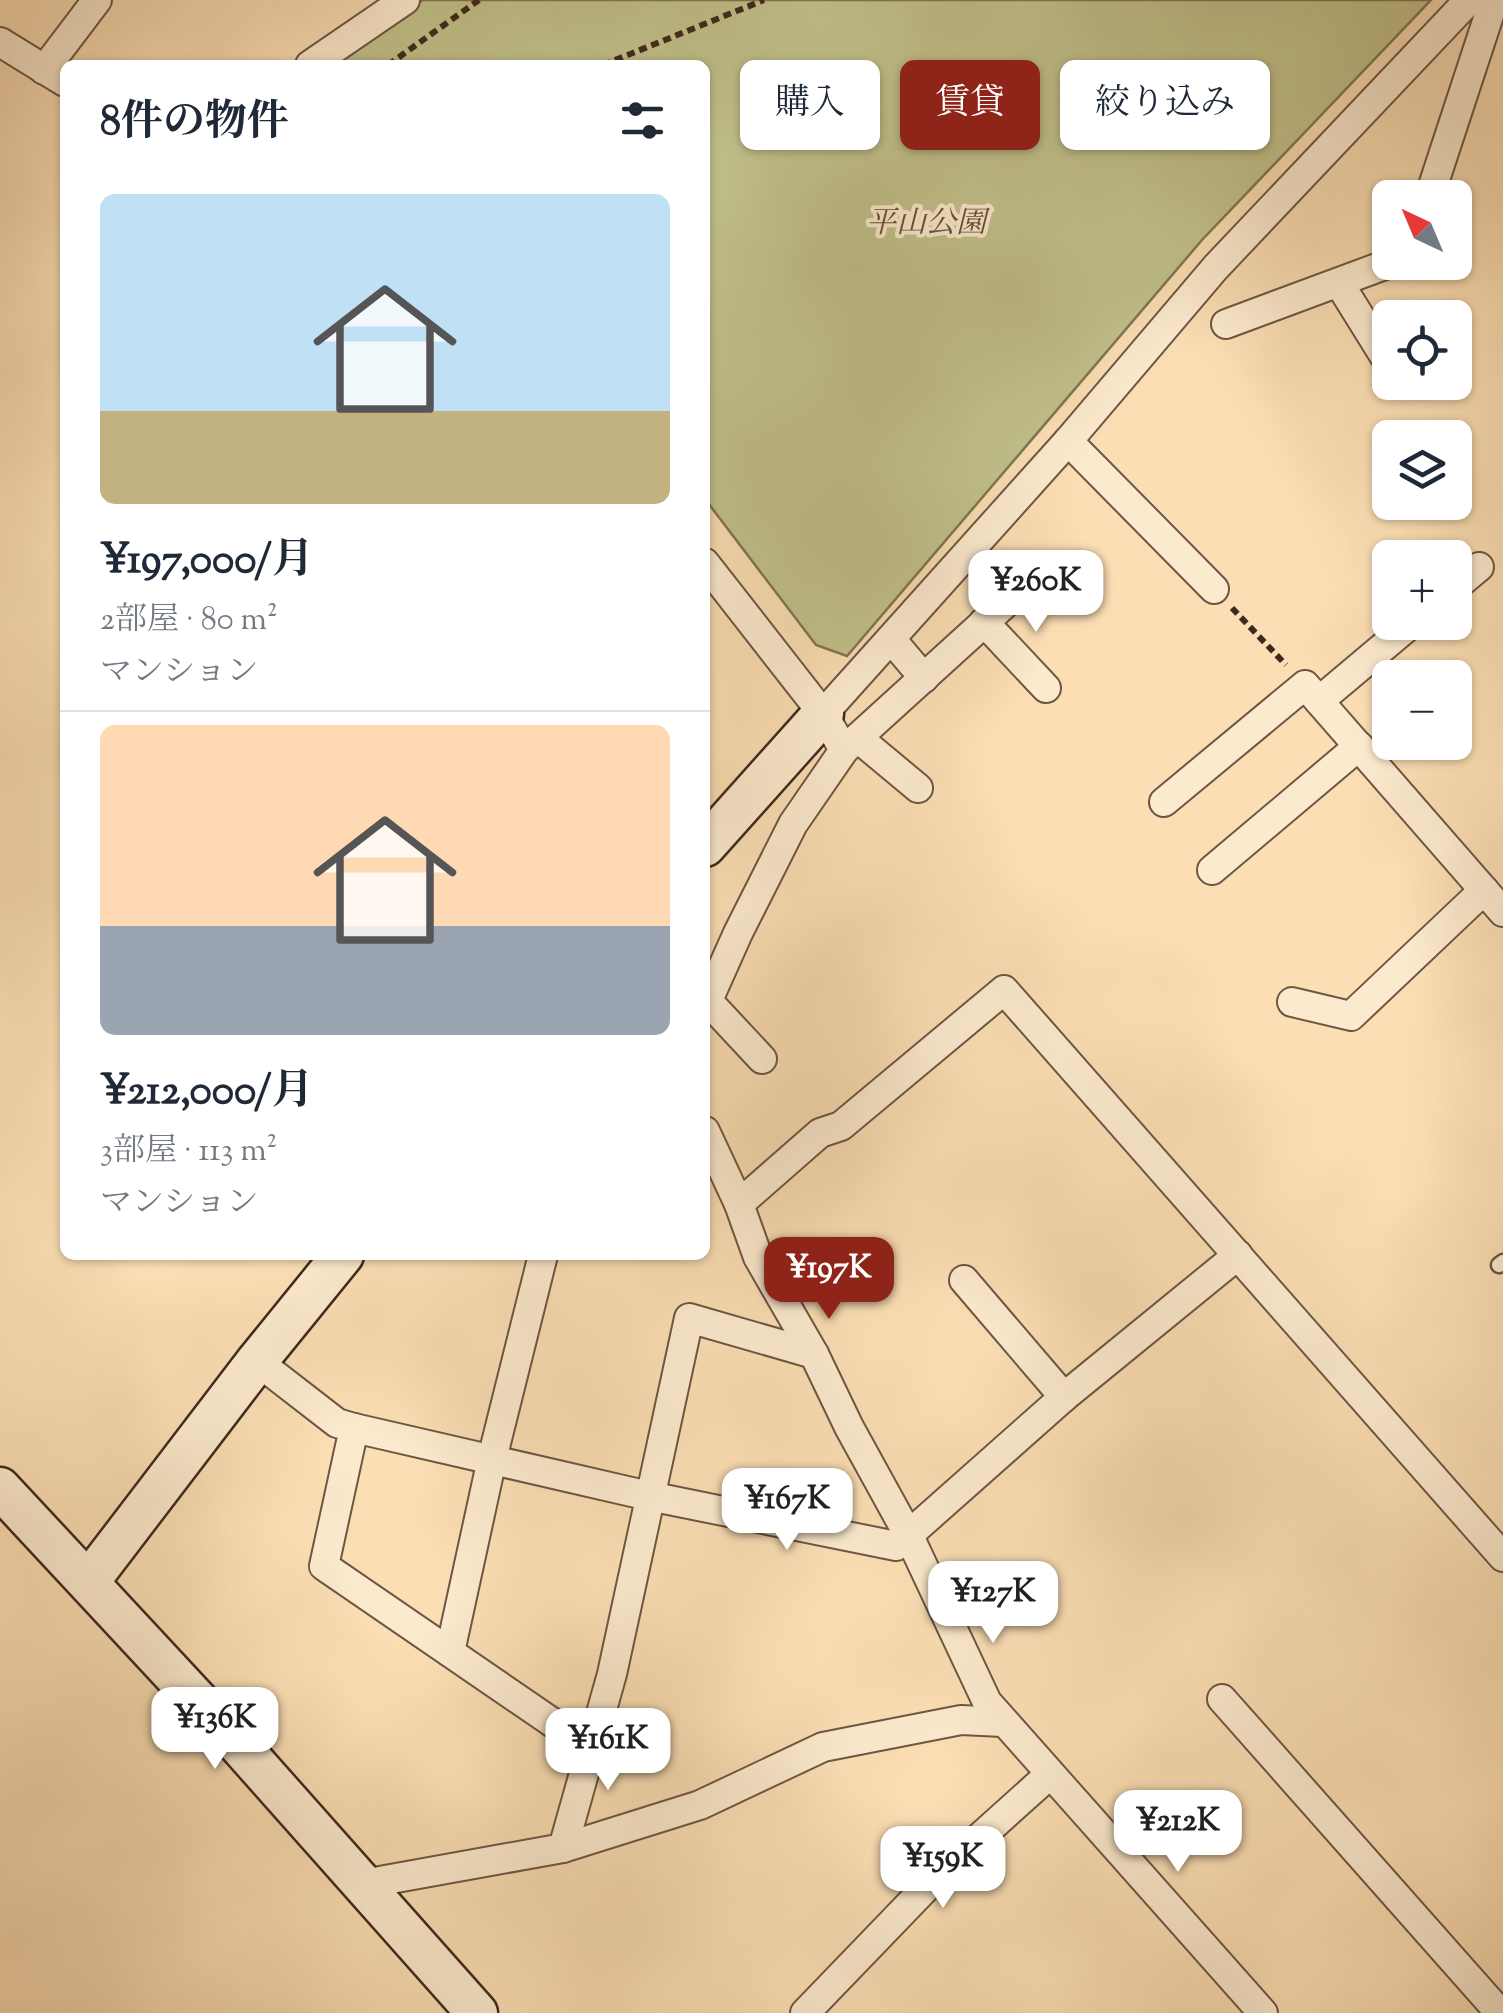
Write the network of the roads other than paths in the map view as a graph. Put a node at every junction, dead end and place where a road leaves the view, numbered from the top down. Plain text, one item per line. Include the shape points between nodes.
1 (97, 0) edge
2 (405, 0) edge
3 (1469, 0) edge
4 (1494, 0) edge
5 (0, 42) edge
6 (63, 60) edge
7 (317, 60) edge
8 (54, 76) edge
9 (1435, 180) edge
10 (1372, 270) edge
11 (1338, 282) junction
12 (1226, 324) dead end
13 (1372, 336) edge
14 (1068, 441) junction
15 (1479, 567) dead end
16 (710, 569) edge
17 (1041, 571) dead end
18 (1472, 573) edge
19 (1214, 589) road end
20 (984, 622) junction
21 (890, 639) junction
22 (1387, 640) edge
23 (924, 678) junction
24 (1046, 688) dead end
25 (1312, 693) junction
26 (823, 714) junction
27 (851, 744) junction
28 (1359, 746) junction
29 (918, 788) dead end
30 (1164, 802) dead end
31 (710, 840) edge
32 (1212, 870) dead end
33 (1484, 890) junction
34 (1503, 912) edge
35 (710, 995) edge
36 (1292, 1002) dead end
37 (710, 1007) edge
38 (762, 1059) dead end
39 (710, 1142) edge
40 (739, 1204) junction
41 (1238, 1255) junction
42 (339, 1260) edge
43 (542, 1260) edge
44 (964, 1280) dead end
45 (814, 1354) junction
46 (257, 1361) junction
47 (1064, 1397) junction
48 (354, 1428) junction
49 (492, 1459) junction
50 (0, 1488) edge
51 (649, 1496) junction
52 (909, 1536) junction
53 (1503, 1557) edge
54 (89, 1581) junction
55 (450, 1652) junction
56 (1222, 1698) dead end
57 (1003, 1722) junction
58 (590, 1749) junction
59 (1049, 1774) junction
60 (563, 1848) junction
61 (364, 1884) junction
62 (477, 2013) edge
63 (805, 2013) edge
64 (1263, 2013) edge
65 (1500, 2013) edge

1 - 6 street
2 - 7 street
3 - 14 street via 1216,267
4 - 9 street
5 - 8 street
10 - 11 street
11 - 12 street
11 - 13 street
14 - 19 street
14 - 21 street
15 - 18 street
16 - 26 street
17 - 20 street
20 - 23 street
20 - 24 street
21 - 23 street
21 - 26 street
22 - 25 street
23 - 27 street
25 - 28 street
25 - 30 street
26 - 27 street
26 - 31 street
27 - 29 street
27 - 35 street via 793,824
28 - 32 street
28 - 33 street
33 - 34 street
33 - 36 street via 1351,1016
37 - 38 street
39 - 40 street
40 - 41 street via 1004,990
40 - 45 street via 758,1257
41 - 47 street
41 - 53 street
42 - 46 street
43 - 49 street
44 - 47 street
45 - 51 street via 689,1318
45 - 52 street
46 - 48 street via 337,1423
46 - 54 street
47 - 52 street
48 - 49 street
48 - 55 street via 324,1566
49 - 51 street
49 - 55 street
50 - 54 street
51 - 52 street via 896,1546
51 - 58 street
52 - 57 street via 987,1702
54 - 61 street
55 - 58 street
56 - 65 street
57 - 59 street
57 - 60 street via 961,1720 823,1748 700,1805
58 - 60 street
59 - 63 street via 938,1874
59 - 64 street
60 - 61 street
61 - 62 street

